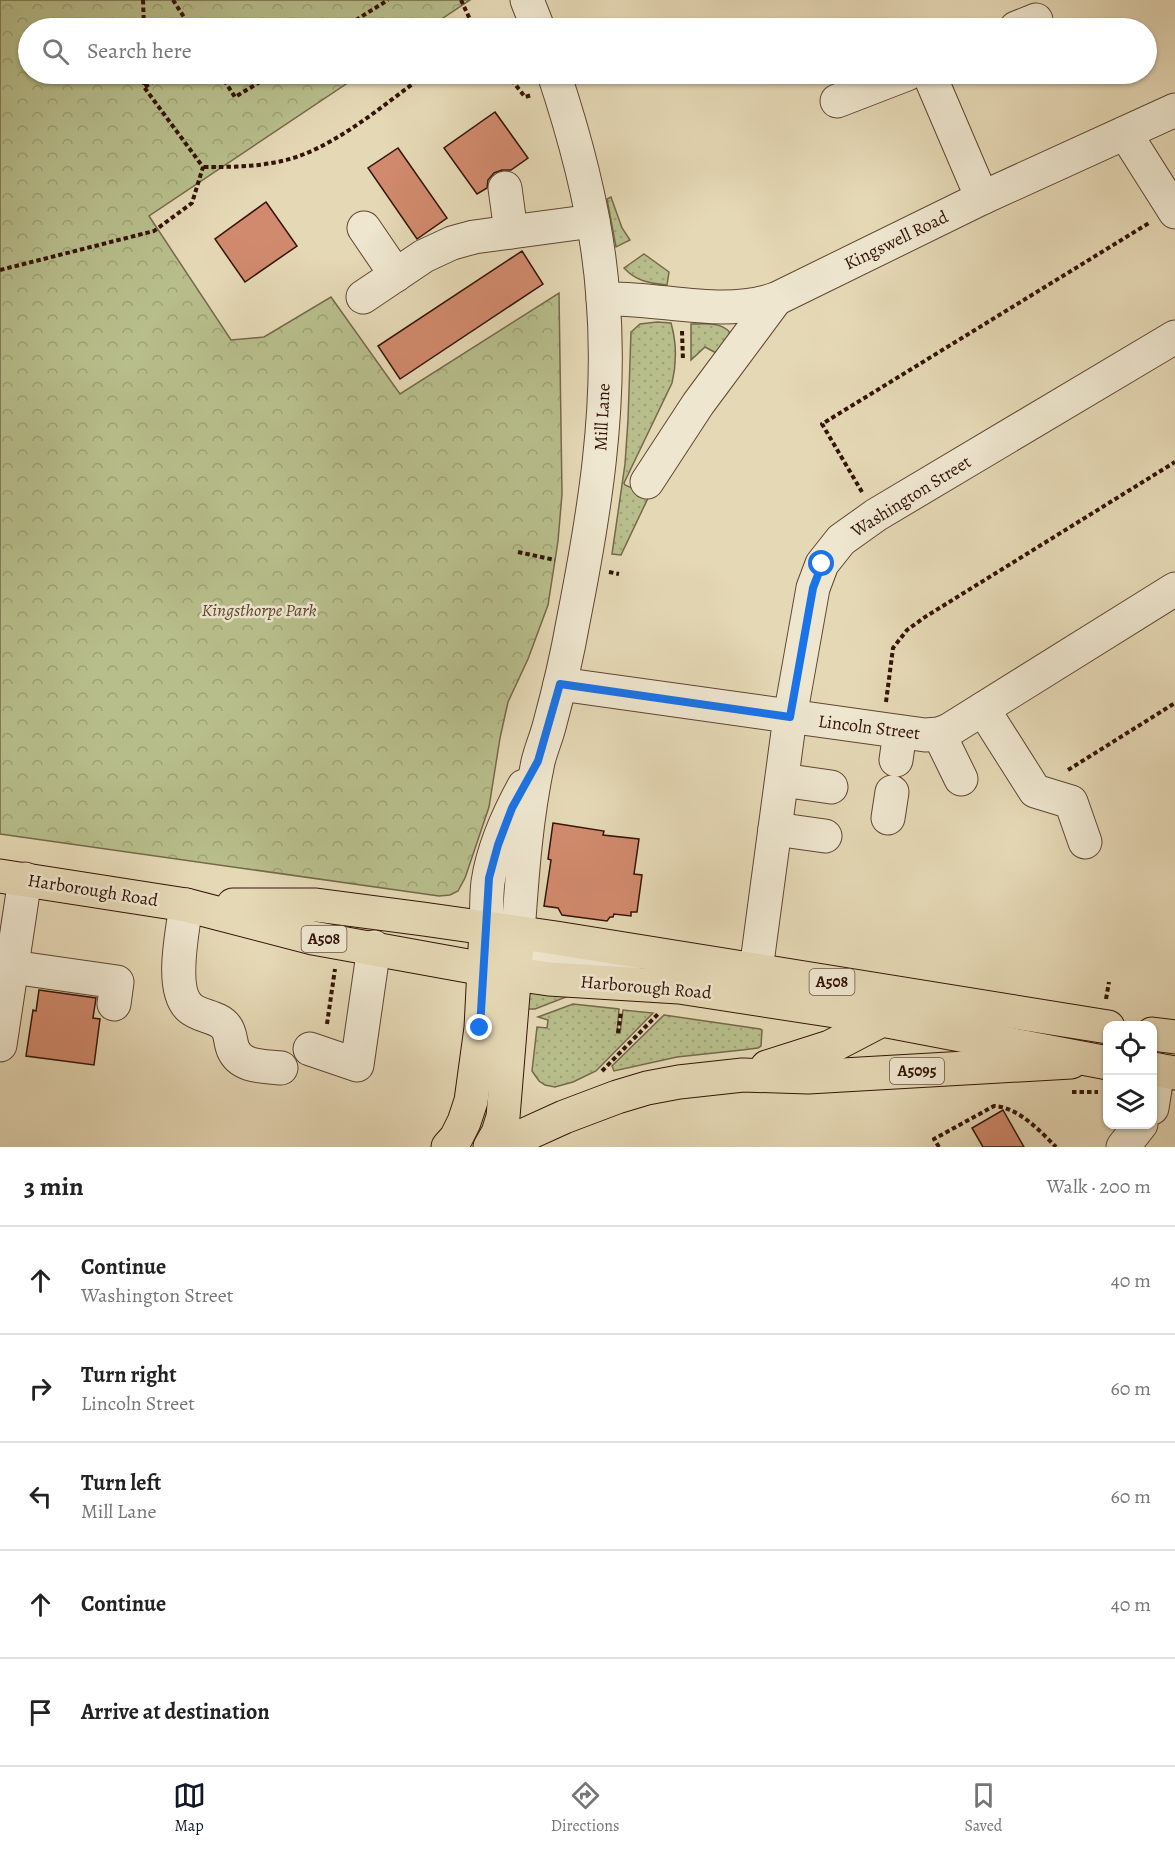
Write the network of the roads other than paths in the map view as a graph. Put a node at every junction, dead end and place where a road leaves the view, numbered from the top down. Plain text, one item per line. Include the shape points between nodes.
1 (527, 0) edge
2 (534, 18) edge
3 (544, 84) edge
4 (881, 84) edge
5 (933, 84) edge
6 (837, 101) dead end
7 (1175, 110) edge
8 (1125, 133) junction
9 (505, 188) dead end
10 (982, 198) junction
11 (1174, 211) edge
12 (592, 221) junction
13 (364, 228) dead end
14 (511, 232) junction
15 (396, 275) junction
16 (363, 297) dead end
17 (603, 299) junction
18 (776, 299) junction
19 (1175, 336) edge
20 (647, 482) dead end
21 (1175, 589) edge
22 (567, 684) junction
23 (983, 709) junction
24 (790, 717) junction
25 (939, 734) junction
26 (538, 761) junction
27 (961, 779) dead end
28 (782, 780) junction
29 (831, 787) dead end
30 (775, 829) junction
31 (825, 836) dead end
32 (1085, 842) dead end
33 (12, 878) edge
34 (186, 905) junction
35 (486, 929) junction
36 (556, 938) junction
37 (374, 947) junction
38 (517, 953) junction
39 (12, 967) junction
40 (483, 968) junction
41 (756, 970) junction
42 (942, 1000) junction
43 (114, 1004) dead end
44 (1106, 1015) edge
45 (879, 1020) junction
46 (1157, 1035) edge
47 (1175, 1037) edge
48 (318, 1038) road end
49 (0, 1045) edge
50 (1099, 1062) edge
51 (281, 1068) dead end
52 (1162, 1071) edge
53 (743, 1075) junction
54 (1157, 1090) edge
55 (1138, 1129) edge
56 (448, 1147) edge
57 (489, 1147) edge
58 (498, 1147) edge
59 (1123, 1147) edge

1 - 2 street
3 - 12 street, Mill Lane via 575,144
4 - 6 street
5 - 10 street
7 - 8 street, Kingswell Road
8 - 10 street, Kingswell Road
8 - 11 street
9 - 14 street
10 - 18 street, Kingswell Road
12 - 14 street
12 - 17 street, Mill Lane
13 - 15 street
14 - 15 street via 452,243
15 - 16 street
17 - 18 street, Kingswell Road via 740,307
17 - 22 street, Mill Lane via 604,384 597,484
18 - 20 street via 698,404
19 - 24 street, Washington Street via 876,515 841,540 822,564 813,588
21 - 23 street, Lincoln Street
22 - 24 street, Lincoln Street
22 - 26 street, Mill Lane
22 - 36 street via 534,862 531,911 541,928
23 - 25 street, Lincoln Street
23 - 32 street via 1035,791 1071,802
24 - 25 street, Lincoln Street via 891,766
24 - 28 street, Washington Street
25 - 27 street
26 - 35 street, Mill Lane via 512,808 498,845 488,889
26 - 38 street, Mill Lane
28 - 29 street
28 - 30 street, Washington Street
30 - 31 street
30 - 41 street, Washington Street
33 - 34 main road, Harborough Road / A508
33 - 39 street
34 - 35 main road, Harborough Road / A508 via 316,905
34 - 37 main road, Harborough Road / A508 via 313,938
34 - 51 street via 179,970 184,1001 226,1026 232,1048 242,1061
35 - 38 main road, Harborough Road / A508
35 - 40 main road
36 - 38 main road, Harborough Road / A508
36 - 41 main road, Harborough Road / A508
37 - 40 main road, Harborough Road / A508
37 - 48 street via 357,1065
38 - 40 main road, Harborough Road / A508
38 - 45 main road, Harborough Road / A508 via 549,979 670,999 835,1011
38 - 57 main road via 502,1117
39 - 43 street via 117,982
39 - 49 street
40 - 56 main road via 471,1101 456,1138
41 - 42 main road, Harborough Road / A508
42 - 44 main road, Harborough Road / A508
42 - 45 main road, A5095 via 915,1005
45 - 50 main road, Harborough Road / A508
45 - 53 main road, A5095 via 830,1047
46 - 47 main road
50 - 53 main road, A5095 via 808,1077
52 - 54 street
53 - 58 main road, A5095 via 647,1088 573,1113
55 - 59 street

